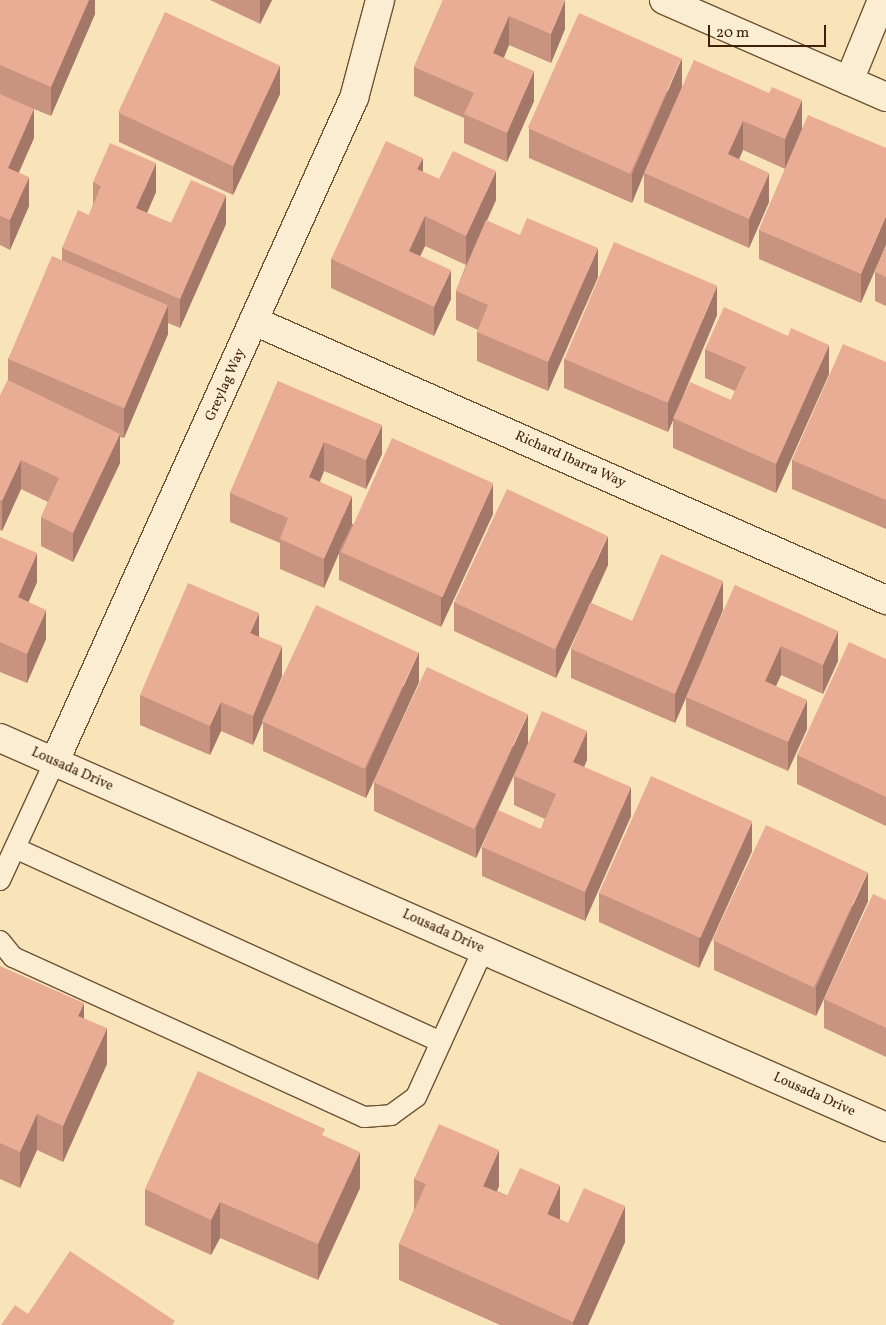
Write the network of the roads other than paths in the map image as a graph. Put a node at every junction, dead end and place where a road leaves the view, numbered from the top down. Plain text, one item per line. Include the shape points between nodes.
1 (380, 0) edge
2 (664, 0) edge
3 (882, 0) edge
4 (849, 81) junction
5 (886, 97) edge
6 (254, 321) junction
7 (886, 600) edge
8 (0, 738) edge
9 (54, 763) junction
10 (15, 848) junction
11 (0, 880) edge
12 (0, 941) edge
13 (483, 950) junction
14 (441, 1042) junction
15 (886, 1127) edge

1 - 6 street, Greylag Way via 354,98
2 - 4 street
3 - 4 street
4 - 5 street
6 - 7 street, Richard Ibarra Way
6 - 9 street, Greylag Way
8 - 9 street, Lousada Drive
9 - 10 lane
9 - 13 street, Lousada Drive
10 - 11 lane
10 - 14 lane
12 - 14 lane via 12,957 364,1117 391,1115 416,1097
13 - 14 lane
13 - 15 street, Lousada Drive

